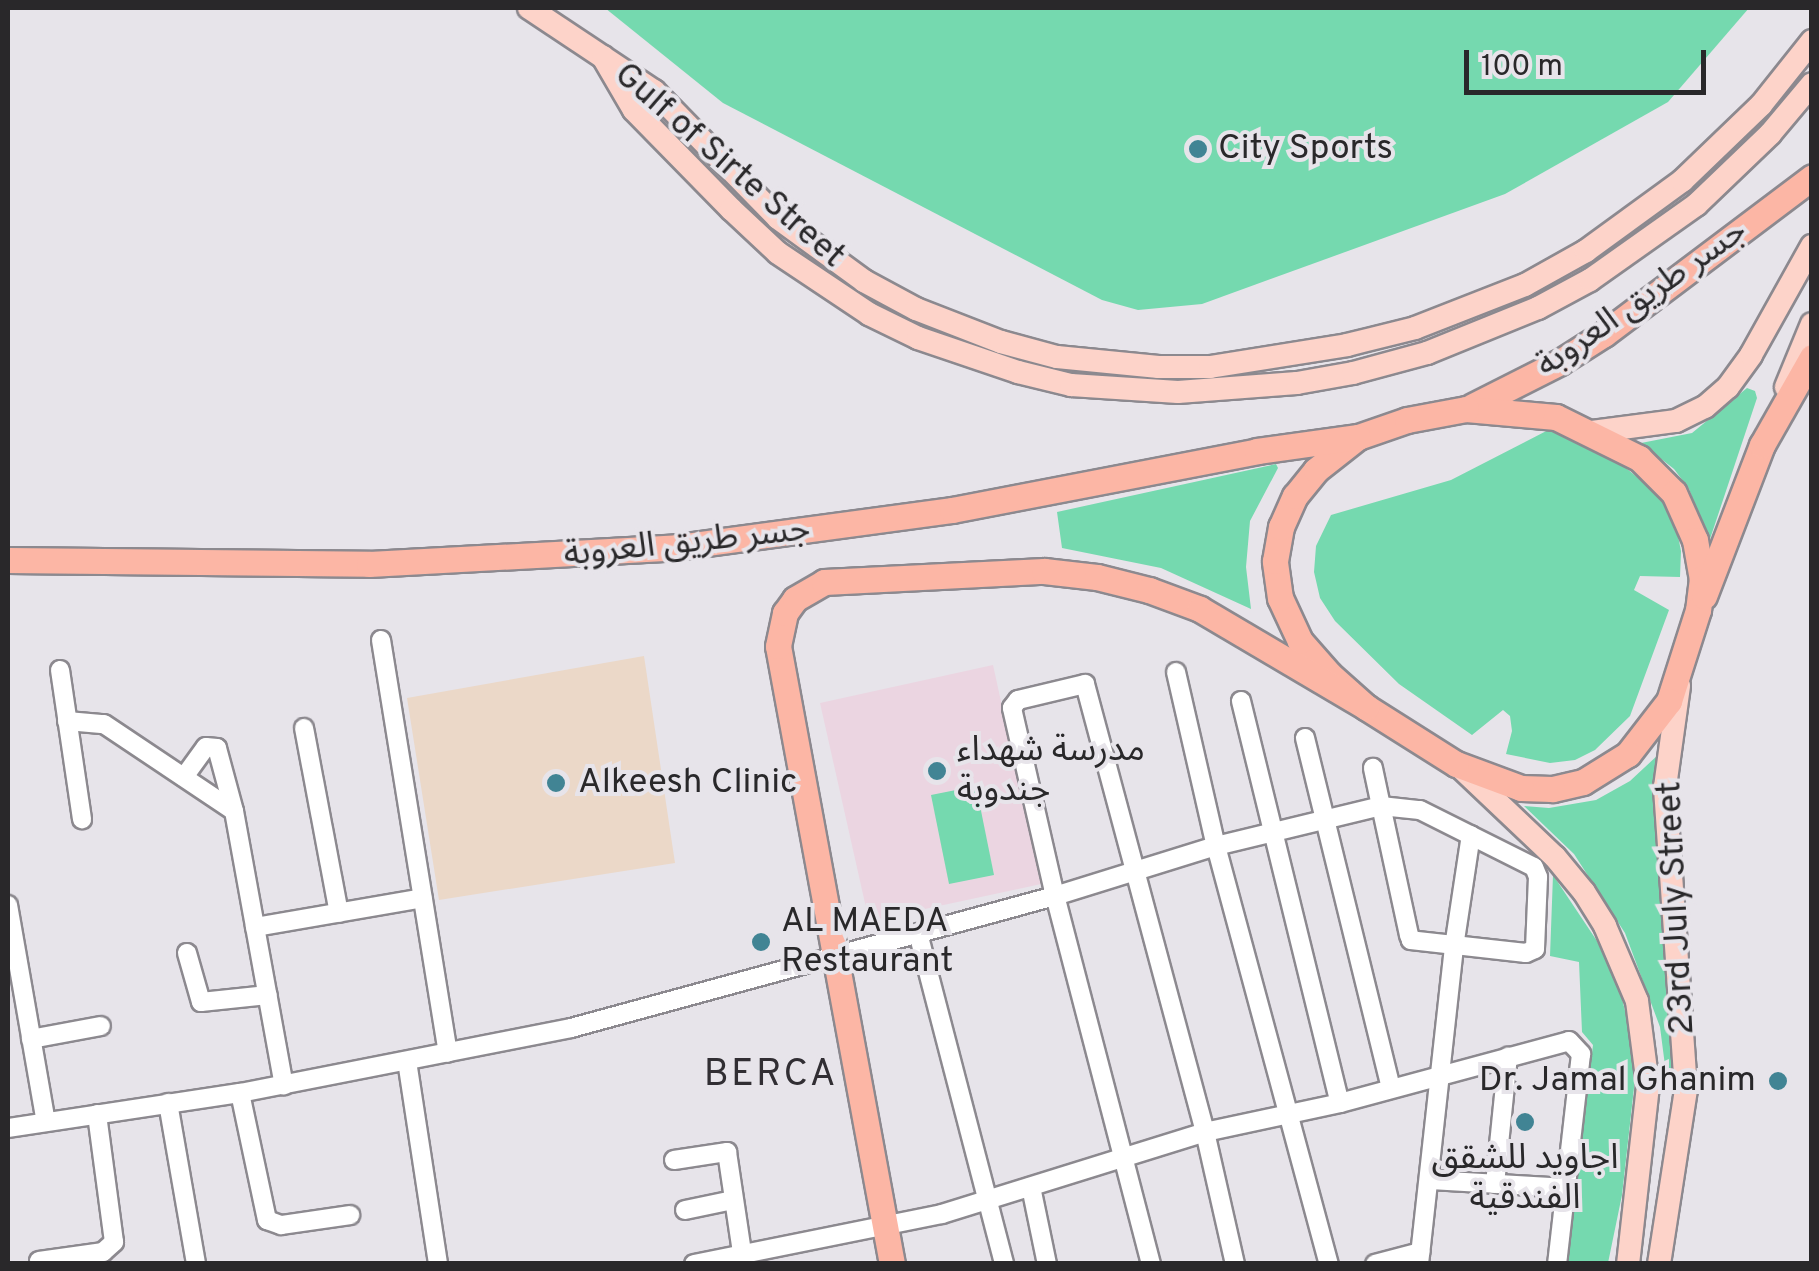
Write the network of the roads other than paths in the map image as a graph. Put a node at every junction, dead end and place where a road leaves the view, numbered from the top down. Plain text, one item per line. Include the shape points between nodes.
1 (529, 8) edge
2 (1812, 41) edge
3 (604, 57) junction
4 (1812, 84) edge
5 (1773, 91) junction
6 (1803, 112) edge
7 (1812, 178) edge
8 (1812, 246) edge
9 (1812, 324) edge
10 (1812, 357) edge
11 (1466, 409) junction
12 (1778, 414) junction
13 (1592, 432) junction
14 (1358, 437) junction
15 (8, 560) edge
16 (1698, 610) junction
17 (382, 640) dead end
18 (60, 670) dead end
19 (1176, 672) dead end
20 (1681, 672) junction
21 (1241, 701) dead end
22 (1366, 707) junction
23 (67, 721) junction
24 (304, 728) dead end
25 (1304, 738) dead end
26 (1456, 764) junction
27 (1372, 768) dead end
28 (184, 777) junction
29 (1381, 806) junction
30 (234, 811) junction
31 (1327, 818) junction
32 (82, 819) dead end
33 (1273, 834) junction
34 (1472, 835) junction
35 (1216, 846) junction
36 (1136, 872) junction
37 (1055, 896) junction
38 (424, 898) junction
39 (8, 905) edge
40 (339, 913) junction
41 (255, 927) junction
42 (918, 933) junction
43 (1454, 947) junction
44 (186, 953) dead end
45 (836, 956) junction
46 (268, 995) junction
47 (101, 1026) dead end
48 (32, 1039) junction
49 (448, 1053) junction
50 (1508, 1057) junction
51 (407, 1061) junction
52 (1440, 1077) junction
53 (284, 1085) junction
54 (1391, 1087) junction
55 (240, 1093) junction
56 (1340, 1102) junction
57 (168, 1104) junction
58 (97, 1114) junction
59 (1289, 1114) junction
60 (46, 1122) junction
61 (8, 1128) edge
62 (1205, 1132) junction
63 (1127, 1158) junction
64 (674, 1160) dead end
65 (1430, 1180) junction
66 (1495, 1184) junction
67 (1031, 1187) junction
68 (1566, 1188) junction
69 (734, 1200) junction
70 (989, 1202) junction
71 (685, 1210) dead end
72 (350, 1215) dead end
73 (884, 1228) junction
74 (755, 1255) edge
75 (1420, 1258) edge
76 (39, 1261) dead end
77 (196, 1264) edge
78 (438, 1264) edge
79 (694, 1264) edge
80 (892, 1264) edge
81 (1004, 1264) edge
82 (1047, 1264) edge
83 (1152, 1264) edge
84 (1235, 1264) edge
85 (1329, 1264) edge
86 (1374, 1264) edge
87 (1557, 1264) edge
88 (1628, 1264) edge
89 (1659, 1264) edge

1 - 3 main road, Gulf of Sirte Street
2 - 5 main road, Gulf of Sirte Street
3 - 5 main road, Gulf of Sirte Street via 654,91 778,218 864,281 1000,342 1056,357 1159,368 1225,365 1347,345 1415,328 1525,285 1637,217
3 - 6 main road, Gulf of Sirte Street via 634,110 730,208 778,252 868,314 1018,372 1070,385 1178,392 1353,373 1427,353 1538,308 1590,280 1696,204
4 - 6 main road, Gulf of Sirte Street
5 - 6 main road
7 - 11 highway, جسر طريق العروبة via 1560,362
8 - 13 main road via 1751,354 1705,407 1676,421
9 - 12 main road
10 - 12 highway
11 - 13 highway via 1536,412
11 - 14 highway
12 - 16 highway
13 - 16 highway via 1652,468 1683,507 1702,578
14 - 15 highway, جسر طريق العروبة via 952,510 660,548 369,564
14 - 22 highway via 1295,496 1274,561 1280,598 1300,641
16 - 20 highway
17 - 38 street
18 - 23 street
19 - 35 street
20 - 26 highway via 1653,726 1614,765 1583,782 1521,788
20 - 89 main road, 23rd July Street via 1665,787 1686,1089
21 - 33 street
22 - 26 highway
22 - 45 highway via 1200,610 1149,590 1071,573 824,582 808,588 785,613 778,646
23 - 28 street via 104,724
23 - 32 street
24 - 40 street
25 - 31 street
26 - 88 main road, 23rd July Street via 1584,892 1636,1001 1648,1086
27 - 29 street
28 - 30 street
28 - 30 street via 206,747 217,748
29 - 31 street
29 - 34 street via 1420,810
29 - 43 street via 1409,935 1417,944
30 - 41 street
31 - 33 street
31 - 54 street
33 - 35 street
33 - 56 street
34 - 43 street
34 - 43 street via 1537,871 1536,945 1526,953
35 - 36 street
35 - 59 street
36 - 37 street
36 - 37 street via 1089,688 1018,700 1012,708
36 - 62 street
37 - 42 street
37 - 63 street
38 - 40 street
38 - 49 street
39 - 48 street
40 - 41 street
41 - 46 street
42 - 45 street
42 - 70 street
43 - 52 street
44 - 46 street via 202,1002
45 - 49 street via 571,1028
45 - 73 highway
46 - 53 street
47 - 48 street
48 - 60 street
49 - 51 street
50 - 52 street
50 - 66 street
50 - 68 street via 1569,1041 1581,1054
51 - 53 street
51 - 78 street
52 - 54 street
52 - 65 street
53 - 55 street
54 - 56 street
55 - 57 street
55 - 72 street via 268,1220 282,1225
56 - 59 street
57 - 58 street
57 - 77 street
58 - 60 street
58 - 76 street via 114,1242 103,1252
59 - 62 street
59 - 85 street
60 - 61 street
62 - 63 street
62 - 84 street
63 - 67 street
63 - 83 street
64 - 69 street via 727,1152
65 - 66 street
65 - 75 street
66 - 68 street
67 - 70 street
67 - 82 street
68 - 87 street
69 - 71 street
69 - 74 street
70 - 73 street
70 - 81 street
73 - 74 street
73 - 80 highway
74 - 79 street
75 - 86 street

